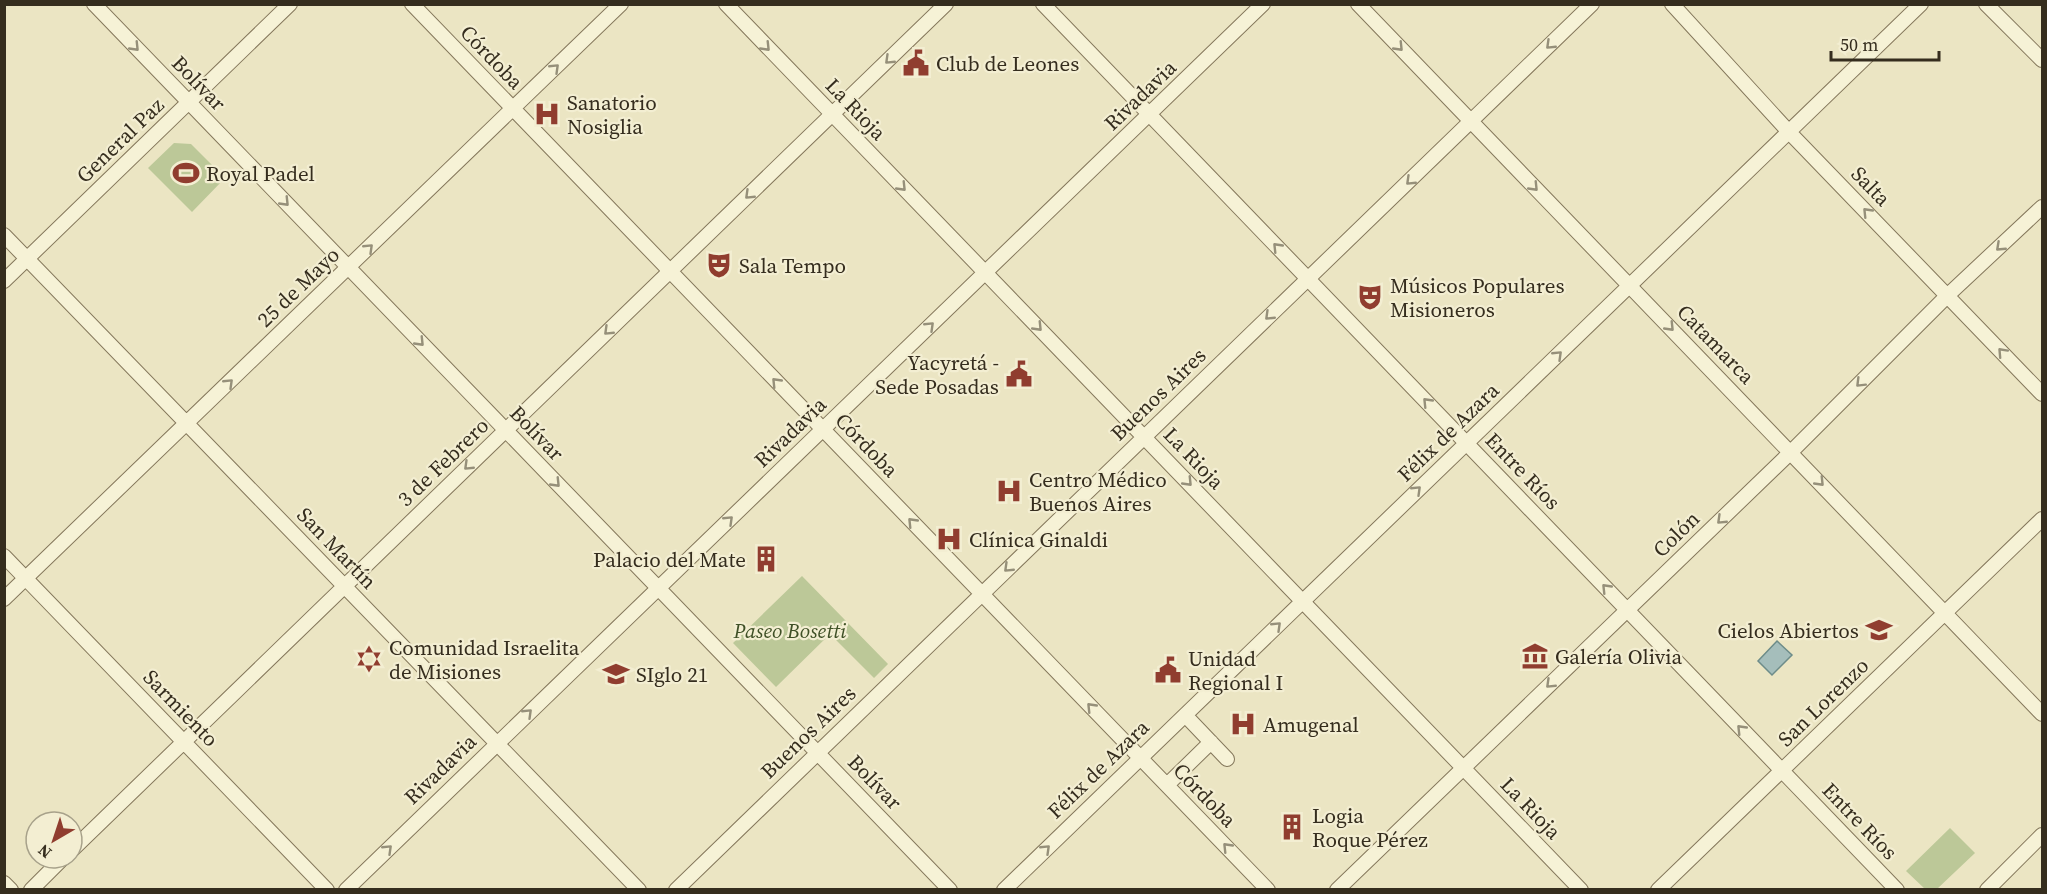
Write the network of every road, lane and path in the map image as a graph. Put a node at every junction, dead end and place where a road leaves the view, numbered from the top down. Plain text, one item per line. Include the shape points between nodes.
1 (94, 4) edge
2 (290, 4) edge
3 (412, 4) edge
4 (621, 4) edge
5 (726, 4) edge
6 (946, 4) edge
7 (1043, 4) edge
8 (1263, 4) edge
9 (1358, 4) edge
10 (1592, 4) edge
11 (1672, 4) edge
12 (1921, 4) edge
13 (1986, 4) edge
14 (2043, 60) edge
15 (188, 103) junction
16 (513, 109) junction
17 (832, 114) junction
18 (1149, 115) junction
19 (1471, 121) junction
20 (1788, 131) junction
21 (2043, 207) edge
22 (4, 235) edge
23 (27, 259) junction
24 (348, 268) junction
25 (670, 272) junction
26 (985, 273) junction
27 (1308, 279) junction
28 (4, 281) edge
29 (1629, 286) junction
30 (1948, 295) junction
31 (2043, 394) edge
32 (187, 423) junction
33 (505, 430) junction
34 (823, 430) junction
35 (1144, 437) junction
36 (1466, 443) junction
37 (1791, 452) junction
38 (2043, 519) edge
39 (4, 556) edge
40 (26, 578) junction
41 (344, 586) junction
42 (658, 588) junction
43 (982, 594) junction
44 (4, 599) edge
45 (1303, 601) junction
46 (1628, 610) junction
47 (1945, 613) junction
48 (2043, 714) edge
49 (1185, 715) junction
50 (184, 741) junction
51 (1211, 742) junction
52 (496, 744) junction
53 (818, 753) junction
54 (1140, 758) junction
55 (1227, 759) dead end
56 (1464, 767) junction
57 (1781, 771) junction
58 (1167, 785) junction
59 (2043, 835) edge
60 (84, 838) edge
61 (51, 870) edge
62 (4, 883) edge
63 (10, 890) edge
64 (31, 890) edge
65 (327, 890) edge
66 (346, 890) edge
67 (639, 890) edge
68 (676, 890) edge
69 (950, 890) edge
70 (1004, 890) edge
71 (1268, 890) edge
72 (1337, 890) edge
73 (1581, 890) edge
74 (1658, 890) edge
75 (1897, 890) edge
76 (1987, 890) edge

1 -> 15 street, Bolívar
2 - 15 street, General Paz
3 - 16 street, Córdoba
16 -> 4 street, 25 de Mayo
5 -> 17 street, La Rioja
6 -> 17 street, 3 de Febrero
7 - 18 street, Entre Ríos
8 - 18 street, Rivadavia
9 -> 19 street, Catamarca
10 -> 19 street, Buenos Aires
11 - 20 street, Salta
12 - 20 street, Félix de Azara
13 - 14 street
15 - 23 street, General Paz
15 -> 24 street, Bolívar
24 -> 16 street, 25 de Mayo
16 - 25 street, Córdoba
17 -> 25 street, 3 de Febrero
17 -> 26 street, La Rioja
18 - 26 street, Rivadavia
27 -> 18 street, Entre Ríos
19 -> 27 street, Buenos Aires
19 -> 29 street, Catamarca
20 - 29 street, Félix de Azara
30 -> 20 street, Salta
21 -> 30 street, Colón
22 - 23 street, San Martín
23 - 28 street, General Paz
23 - 32 street, San Martín
32 -> 24 street, 25 de Mayo
24 -> 33 street, Bolívar
25 -> 33 street, 3 de Febrero
34 -> 25 street, Córdoba
34 -> 26 street, Rivadavia
26 -> 35 street, La Rioja
27 -> 35 street, Buenos Aires
36 -> 27 street, Entre Ríos
36 -> 29 street, Félix de Azara
29 -> 37 street, Catamarca
31 -> 30 street, Salta
30 -> 37 street, Colón
32 - 40 street, 25 de Mayo
32 - 41 street, San Martín
33 -> 41 street, 3 de Febrero
33 -> 42 street, Bolívar
42 -> 34 street, Rivadavia
43 -> 34 street, Córdoba
35 -> 43 street, Buenos Aires
35 -> 45 street, La Rioja
45 -> 36 street, Félix de Azara
46 -> 36 street, Entre Ríos
37 -> 46 street, Colón
37 -> 47 street, Catamarca
38 - 47 street, San Lorenzo
39 - 40 street, Sarmiento
40 - 44 street, 25 de Mayo
40 - 50 street, Sarmiento
41 - 50 street, 3 de Febrero
41 - 52 street, San Martín
52 -> 42 street, Rivadavia
42 - 53 street, Bolívar
43 - 53 street, Buenos Aires
54 -> 43 street, Córdoba
49 -> 45 street, Félix de Azara
45 - 56 street, La Rioja
46 -> 56 street, Colón
57 -> 46 street, Entre Ríos
47 - 48 street, Catamarca
47 - 57 street, San Lorenzo
49 - 51 street
49 - 54 street, Félix de Azara
50 - 60 street, 3 de Febrero
50 - 65 street, Sarmiento
51 - 55 street
51 - 58 street
66 -> 52 street, Rivadavia
52 - 67 street, San Martín
53 - 68 street, Buenos Aires
53 - 69 street, Bolívar
54 - 58 street, Córdoba
70 -> 54 street, Félix de Azara
56 - 72 street, Colón
56 - 73 street, La Rioja
57 - 74 street, San Lorenzo
57 - 75 street, Entre Ríos
71 -> 58 street, Córdoba
59 - 76 street
61 - 64 street
62 - 63 street

